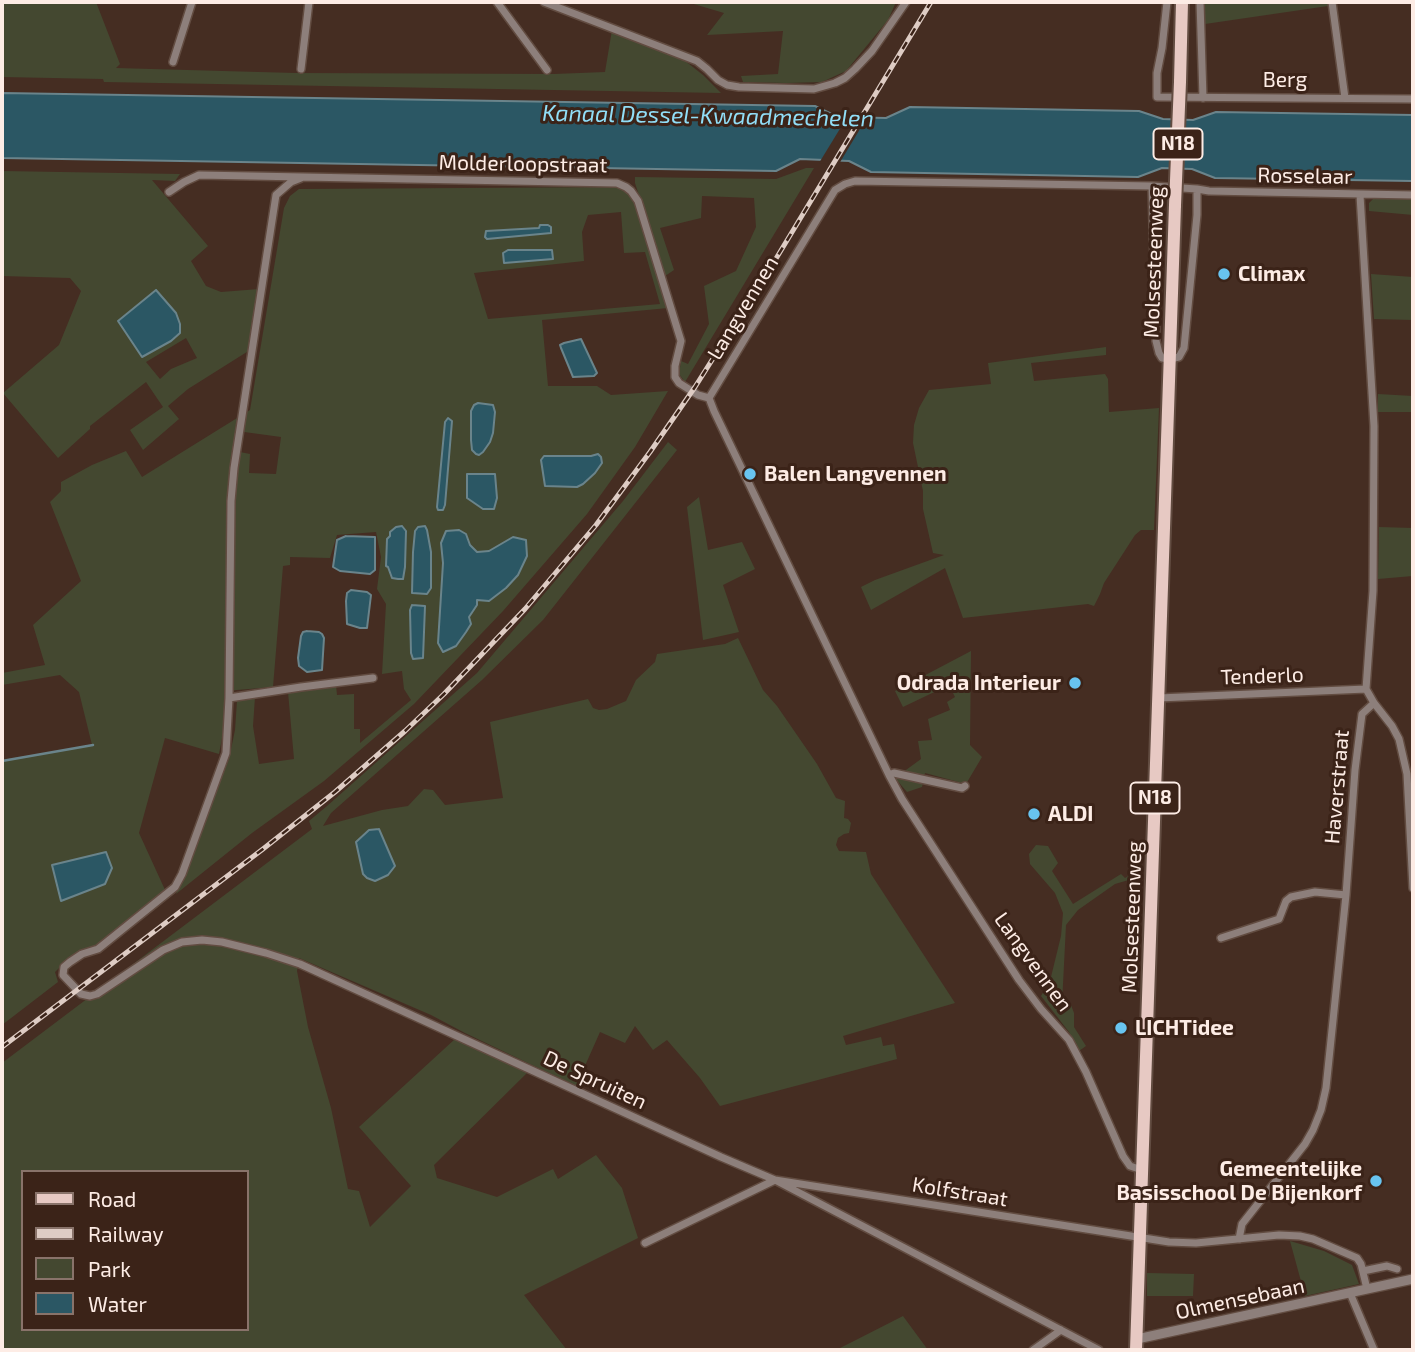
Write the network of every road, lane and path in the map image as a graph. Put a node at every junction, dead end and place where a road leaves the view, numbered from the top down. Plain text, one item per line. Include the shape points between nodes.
1 (191, 2) edge
2 (309, 2) edge
3 (496, 2) edge
4 (544, 2) edge
5 (906, 2) edge
6 (1167, 2) edge
7 (1182, 2) edge
8 (1200, 2) edge
9 (1332, 2) edge
10 (173, 62) dead end
11 (301, 69) dead end
12 (547, 70) dead end
13 (1203, 98) junction
14 (1345, 98) junction
15 (1413, 99) edge
16 (268, 177) junction
17 (301, 178) junction
18 (1152, 186) junction
19 (1197, 188) junction
20 (169, 192) dead end
21 (276, 194) junction
22 (1360, 195) junction
23 (1413, 195) edge
24 (1170, 359) junction
25 (709, 398) junction
26 (373, 678) dead end
27 (1366, 689) junction
28 (229, 698) junction
29 (1159, 698) junction
30 (1374, 703) junction
31 (889, 775) junction
32 (965, 786) dead end
33 (1413, 888) edge
34 (1346, 895) junction
35 (1221, 938) dead end
36 (1142, 1170) junction
37 (775, 1180) junction
38 (1140, 1238) junction
39 (1239, 1239) junction
40 (645, 1243) dead end
41 (1397, 1269) dead end
42 (1363, 1271) junction
43 (1413, 1279) edge
44 (1367, 1289) junction
45 (1350, 1293) junction
46 (1060, 1330) junction
47 (1136, 1345) edge
48 (1033, 1350) edge
49 (1099, 1350) edge
50 (1374, 1350) edge

1 - 10 street
2 - 11 street
3 - 12 street
4 - 5 street via 697,61 727,85 814,89 835,83 855,69
6 - 13 street, Berg via 1157,97
7 - 24 main road, Molsesteenweg / N18, bridge
8 - 13 street
9 - 14 street
13 - 14 street, Berg
14 - 15 street, Berg
16 - 17 street, Molderloopstraat
16 - 20 street, Molderloopstraat via 199,175
16 - 21 street
17 - 21 street
17 - 25 street, Molderloopstraat via 617,183 626,187 638,201 681,341 675,377
18 - 19 street, Langvennen
18 - 24 street, Molsesteenweg via 1156,341 1158,353
18 - 25 street, Langvennen via 862,180 845,184 835,190
19 - 22 street, Rosselaar
19 - 24 street, Molsesteenweg via 1184,348 1179,357
21 - 28 street via 233,468
22 - 23 street, Rosselaar
22 - 27 street via 1374,426 1373,592
24 - 29 main road, Molsesteenweg / N18
25 - 31 street, Langvennen
26 - 28 street
27 - 29 street, Tenderlo
27 - 30 street
28 - 37 street, De Spruiten via 226,753 179,881 99,949 64,967 63,975 81,994 97,994 182,942 222,942 266,953 300,964
29 - 36 main road, Molsesteenweg / N18
30 - 33 street via 1399,739 1407,774
30 - 34 street, Haverstraat via 1362,714
31 - 32 street
31 - 36 street, Langvennen via 1014,973 1069,1040 1126,1161
34 - 35 street via 1315,892 1291,897 1279,919
34 - 39 street, Haverstraat via 1321,1110 1305,1144 1242,1224
36 - 38 main road, Molsesteenweg / N18
37 - 38 street, Kolfstraat
37 - 40 street
37 - 46 street, De Spruiten
38 - 39 street, Kolfstraat via 1196,1243
38 - 47 main road, Molsesteenweg / N18
39 - 42 street, Kolfstraat via 1300,1236 1357,1258
41 - 42 street via 1387,1266
42 - 44 street
43 - 44 street, Olmensebaan
44 - 45 street, Olmensebaan
45 - 47 street, Olmensebaan
45 - 50 street
46 - 48 street
46 - 49 street, De Spruiten

